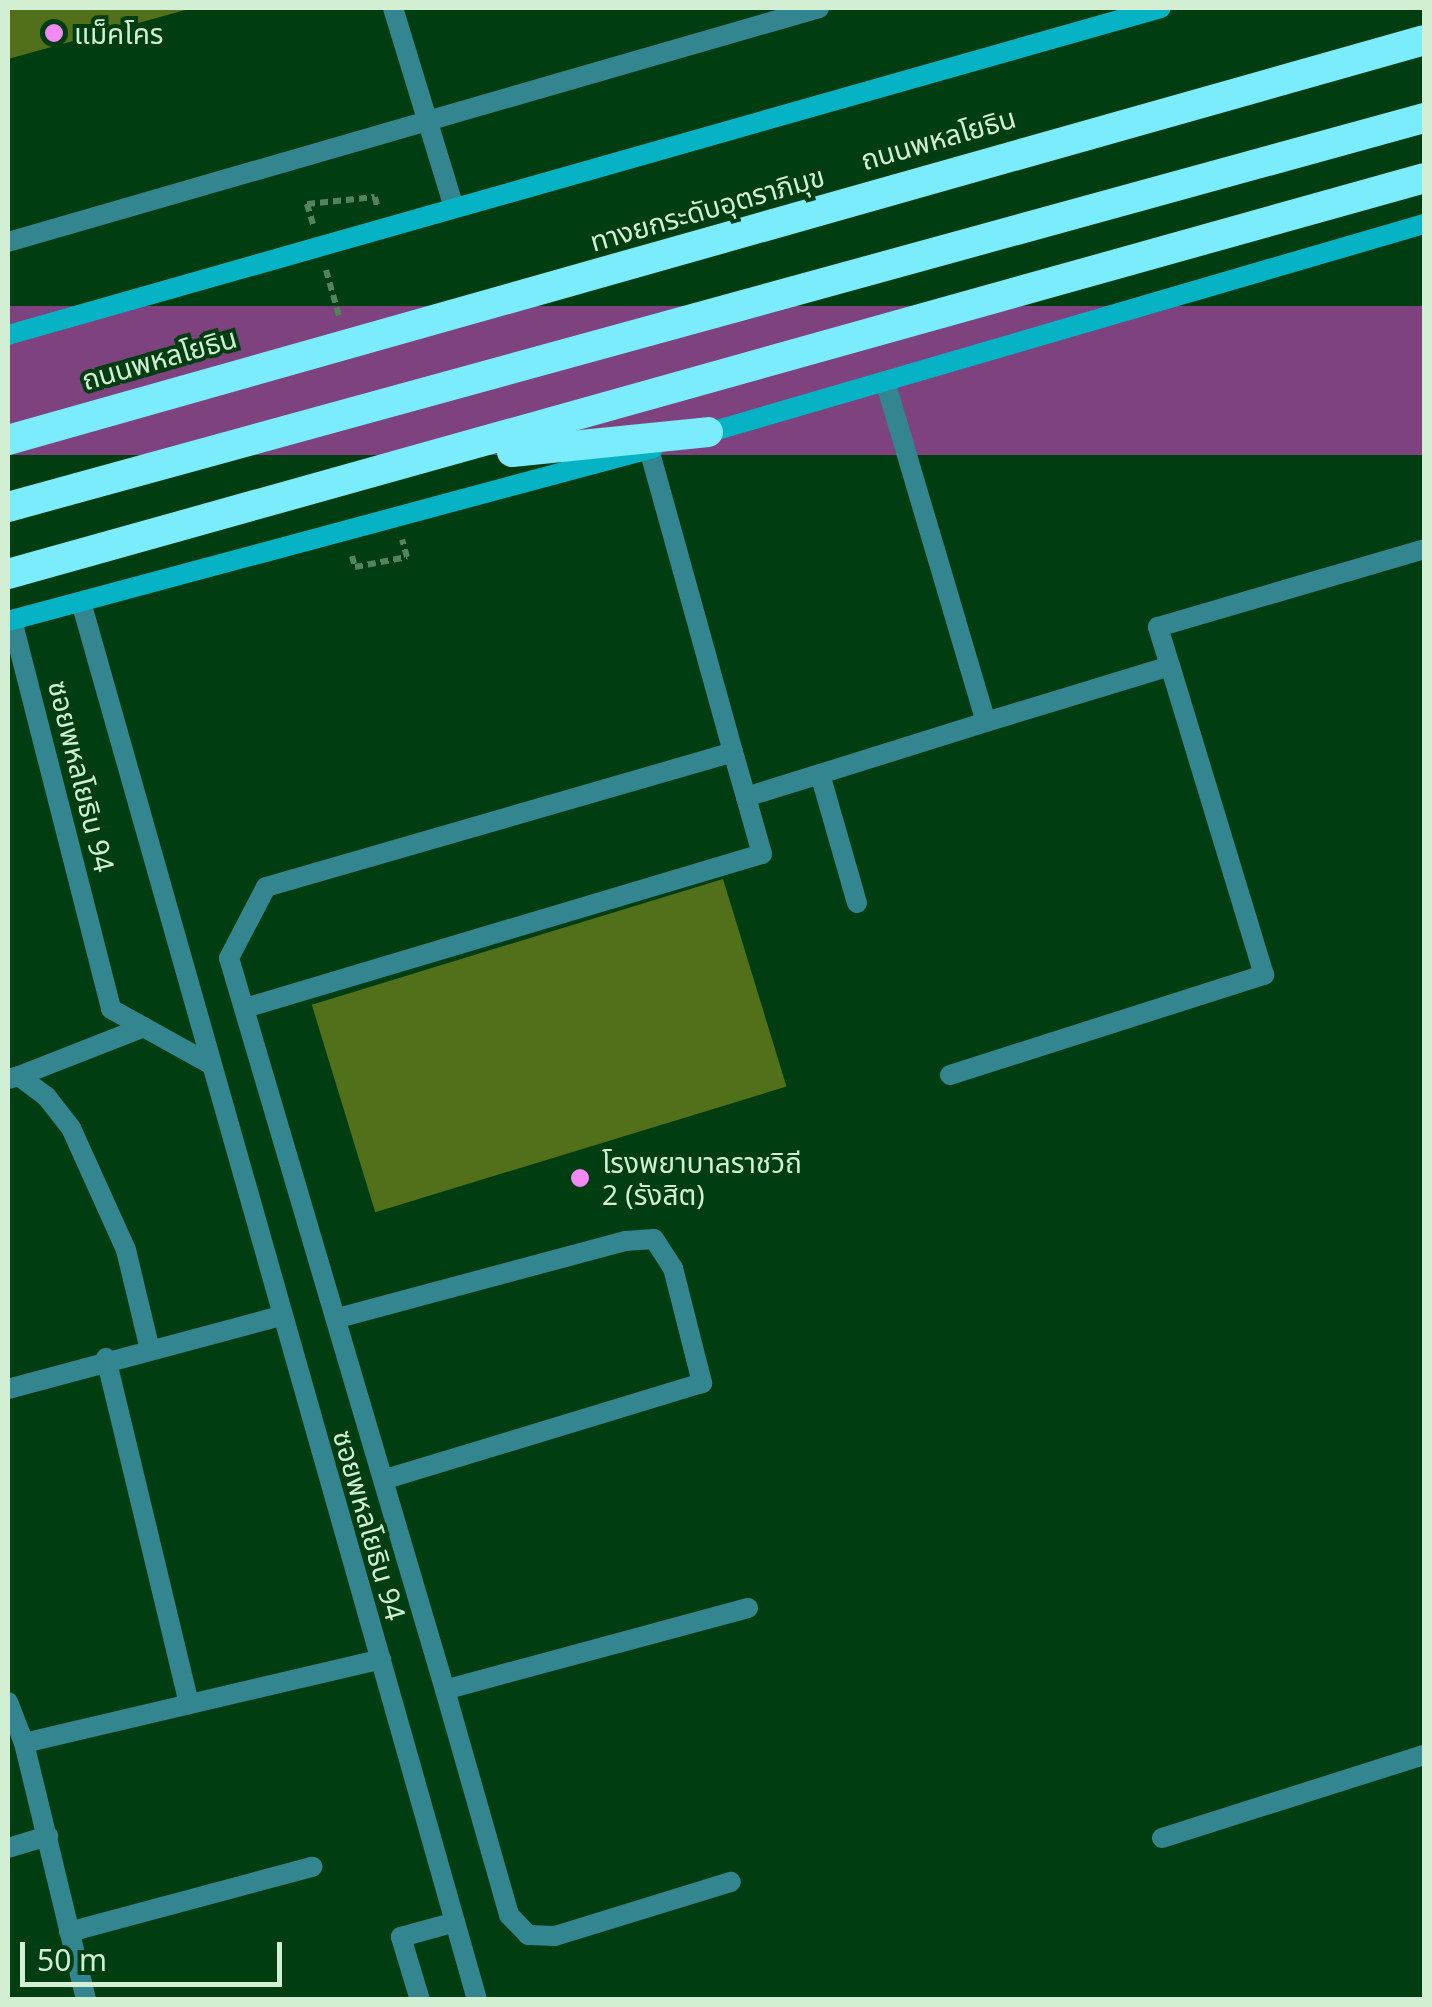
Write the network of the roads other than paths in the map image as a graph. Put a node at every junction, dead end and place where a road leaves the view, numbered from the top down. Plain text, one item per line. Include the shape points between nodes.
1 (393, 8) edge
2 (819, 8) edge
3 (1161, 8) edge
4 (751, 17) edge
5 (1424, 37) edge
6 (1424, 118) edge
7 (424, 121) junction
8 (1424, 178) edge
9 (454, 208) junction
10 (1424, 224) edge
11 (8, 242) edge
12 (8, 334) edge
13 (886, 381) junction
14 (708, 432) junction
15 (8, 438) edge
16 (649, 449) junction
17 (434, 460) junction
18 (8, 508) edge
19 (1424, 548) edge
20 (8, 574) edge
21 (81, 602) junction
22 (10, 620) edge
23 (1170, 666) junction
24 (986, 722) junction
25 (733, 752) junction
26 (820, 774) junction
27 (746, 797) junction
28 (857, 903) dead end
29 (245, 1008) junction
30 (144, 1027) junction
31 (212, 1066) junction
32 (950, 1075) dead end
33 (13, 1078) edge
34 (280, 1316) junction
35 (338, 1318) junction
36 (149, 1346) junction
37 (106, 1358) junction
38 (8, 1389) edge
39 (386, 1479) junction
40 (748, 1608) dead end
41 (381, 1659) junction
42 (446, 1690) junction
43 (8, 1702) edge
44 (189, 1704) junction
45 (24, 1743) junction
46 (1424, 1755) edge
47 (48, 1836) junction
48 (1162, 1838) dead end
49 (8, 1848) edge
50 (312, 1866) dead end
51 (731, 1882) dead end
52 (455, 1922) junction
53 (69, 1932) junction
54 (86, 2000) edge
55 (420, 2000) edge
56 (477, 2000) edge

1 - 7 street
2 - 4 street
3 - 9 main road
4 - 7 street
5 - 15 highway, ทางยกระดับอุตราภิมุข
6 - 18 highway
7 - 9 street
7 - 11 street
8 - 17 highway
9 - 12 main road
10 - 13 main road
13 - 14 main road
13 - 24 street
14 - 16 main road
14 - 17 highway
16 - 21 main road
16 - 25 street
17 - 20 highway
19 - 23 street via 1158,627
21 - 22 main road
21 - 31 street, ซอยพหลโยธิน 94
22 - 30 street, ซอยพหลโยธิน 94 via 112,1009
23 - 24 street
23 - 32 street via 1264,975
24 - 26 street
25 - 27 street
25 - 29 street via 266,887 230,958
26 - 27 street
26 - 28 street
27 - 29 street via 762,854
29 - 35 street
30 - 31 street, ซอยพหลโยธิน 94
30 - 33 street
31 - 34 street, ซอยพหลโยธิน 94
33 - 36 street via 71,1128 126,1250
34 - 36 street
34 - 41 street, ซอยพหลโยธิน 94
35 - 39 street
35 - 39 street via 625,1241 654,1239 674,1268 702,1383
36 - 37 street
37 - 38 street
37 - 44 street
39 - 42 street
40 - 42 street
41 - 44 street
41 - 52 street, ซอยพหลโยธิน 94
42 - 51 street via 509,1915 528,1934 556,1936
43 - 45 street
44 - 45 street
45 - 47 street
46 - 48 street
47 - 49 street
47 - 53 street
50 - 53 street
52 - 55 street via 401,1936
52 - 56 street, ซอยพหลโยธิน 94
53 - 54 street

